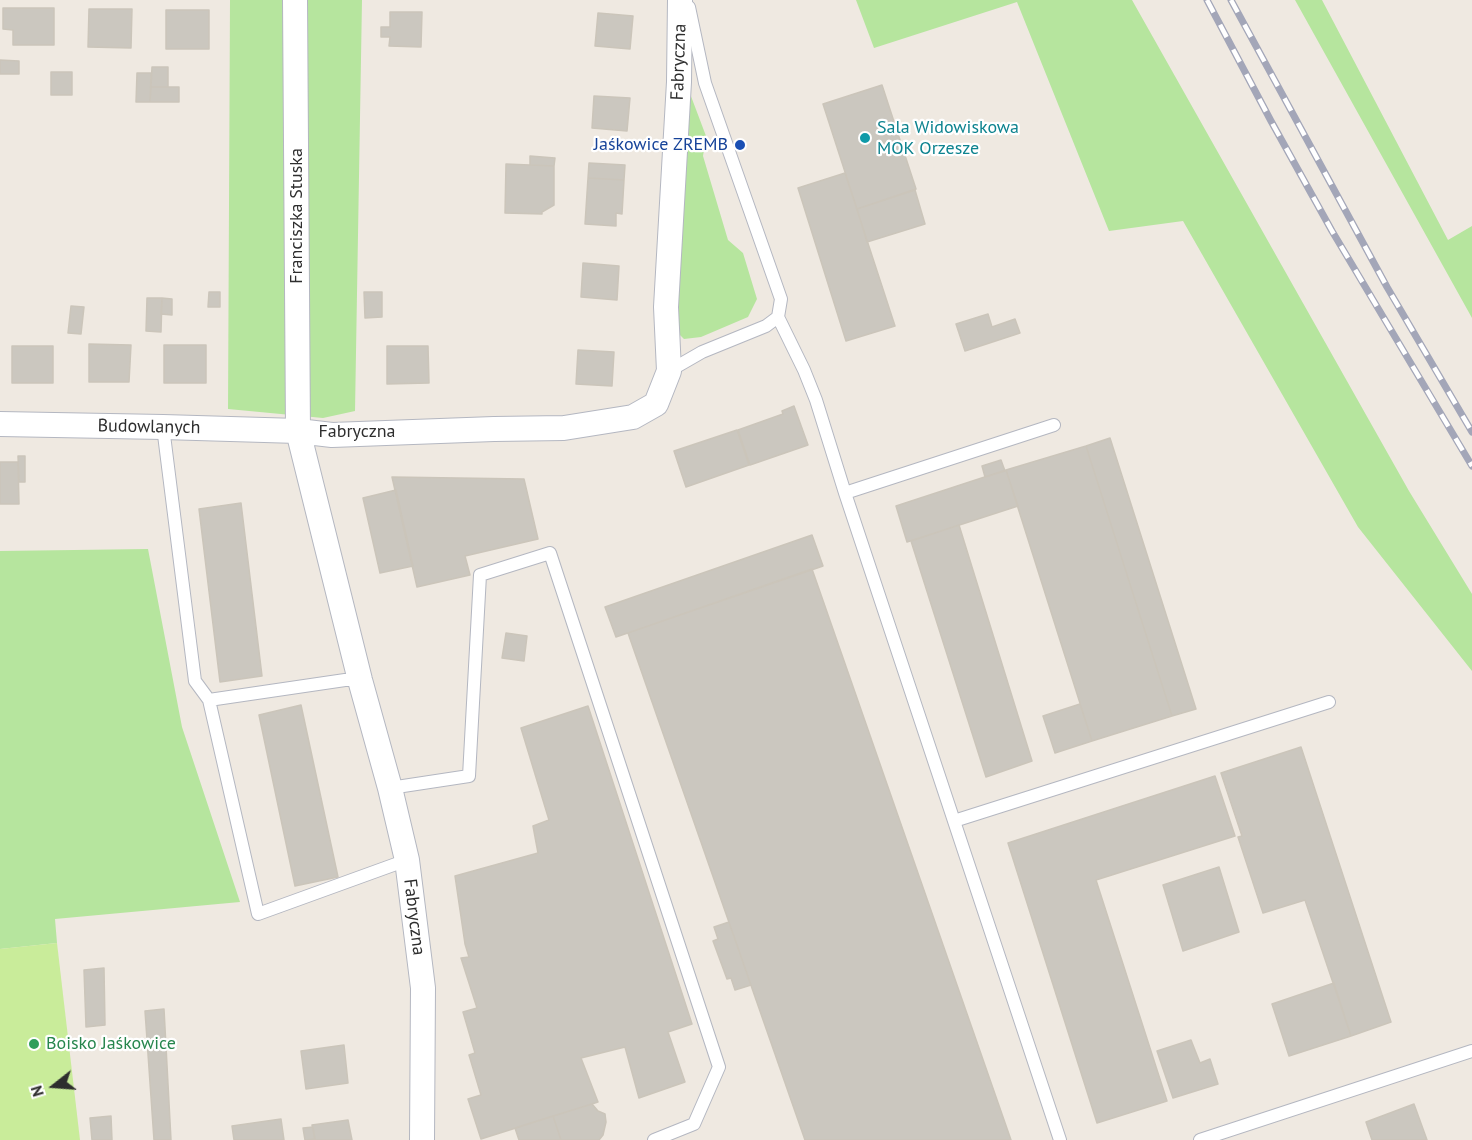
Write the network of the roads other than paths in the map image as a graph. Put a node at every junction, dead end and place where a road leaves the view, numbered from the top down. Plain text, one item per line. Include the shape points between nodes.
1 (295, 0) edge
2 (680, 0) edge
3 (687, 0) edge
4 (778, 317) junction
5 (669, 371) junction
6 (0, 424) edge
7 (1054, 425) dead end
8 (163, 427) junction
9 (298, 431) junction
10 (845, 493) junction
11 (360, 680) junction
12 (209, 700) junction
13 (1329, 702) dead end
14 (390, 788) junction
15 (954, 821) junction
16 (407, 860) junction
17 (1472, 1051) edge
18 (422, 1140) edge
19 (654, 1140) edge
20 (1060, 1140) edge
21 (1200, 1140) edge

1 - 9 street, Franciszka Stuska
2 - 5 street, Fabryczna via 666,307
3 - 4 lane via 705,83 781,299
4 - 5 lane
4 - 10 lane via 816,400
5 - 9 street, Fabryczna via 656,404 633,417 564,428 332,435
6 - 8 street, Budowlanych
7 - 10 lane
8 - 9 street, Budowlanych
8 - 12 lane via 195,681
9 - 11 street, Fabryczna
10 - 15 lane
11 - 12 lane
11 - 14 street, Fabryczna
12 - 16 lane via 258,914
13 - 15 lane
14 - 16 street, Fabryczna
14 - 19 lane via 469,776 480,574 550,554 718,1067 694,1124
15 - 20 lane
16 - 18 street, Fabryczna via 423,988
17 - 21 lane

